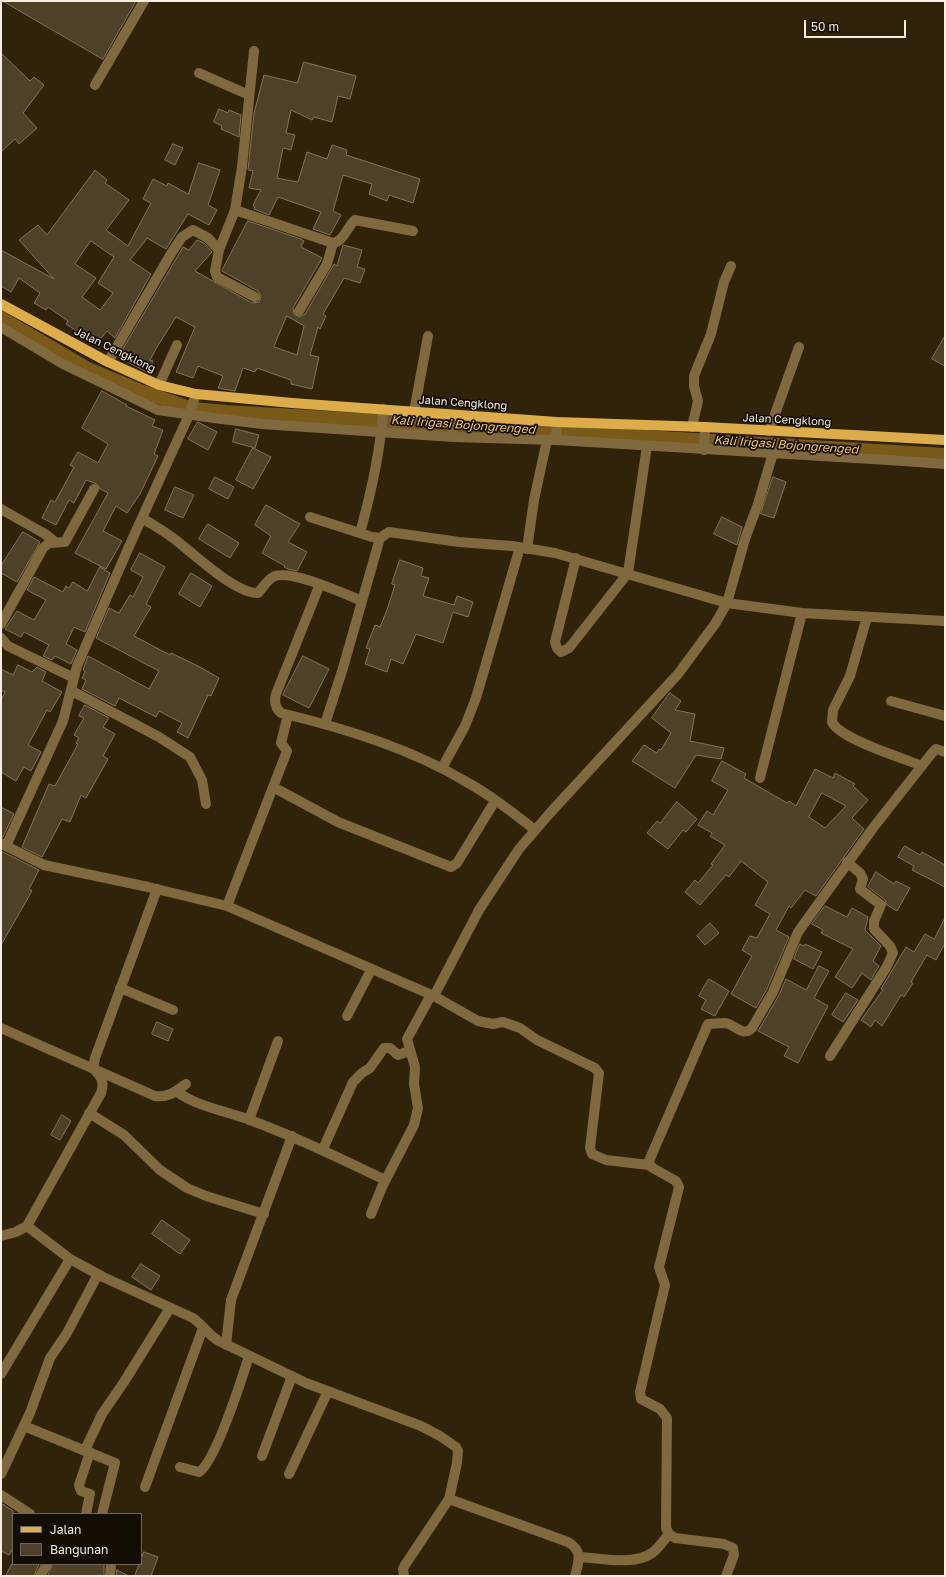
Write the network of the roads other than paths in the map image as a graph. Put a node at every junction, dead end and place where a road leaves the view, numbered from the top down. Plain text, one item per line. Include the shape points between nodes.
1 (144, 1) edge
2 (254, 50) dead end
3 (199, 74) dead end
4 (95, 85) dead end
5 (249, 95) junction
6 (235, 210) junction
7 (413, 231) dead end
8 (333, 243) junction
9 (219, 250) junction
10 (731, 266) dead end
11 (255, 297) dead end
12 (1, 304) edge
13 (299, 311) dead end
14 (1, 327) edge
15 (428, 336) dead end
16 (177, 345) dead end
17 (799, 347) dead end
18 (108, 362) junction
19 (159, 385) junction
20 (195, 396) junction
21 (414, 412) junction
22 (189, 413) junction
23 (383, 413) junction
24 (455, 417) junction
25 (505, 420) junction
26 (557, 423) junction
27 (692, 427) junction
28 (382, 430) junction
29 (770, 431) junction
30 (453, 435) junction
31 (505, 437) junction
32 (553, 439) junction
33 (704, 440) junction
34 (945, 440) edge
35 (647, 446) junction
36 (773, 453) junction
37 (945, 464) edge
38 (94, 489) dead end
39 (1, 509) edge
40 (310, 517) dead end
41 (142, 518) junction
42 (360, 533) junction
43 (380, 538) junction
44 (55, 542) junction
45 (524, 548) junction
46 (576, 558) junction
47 (628, 574) junction
48 (320, 584) junction
49 (362, 600) junction
50 (727, 603) junction
51 (802, 613) junction
52 (867, 617) junction
53 (945, 620) edge
54 (1, 624) edge
55 (1, 638) edge
56 (74, 678) junction
57 (72, 691) junction
58 (891, 701) dead end
59 (288, 715) junction
60 (945, 716) edge
61 (324, 724) junction
62 (945, 752) edge
63 (922, 766) junction
64 (442, 768) junction
65 (760, 778) dead end
66 (272, 787) junction
67 (495, 800) junction
68 (206, 804) dead end
69 (535, 830) junction
70 (3, 844) edge
71 (848, 862) junction
72 (157, 889) junction
73 (227, 906) junction
74 (371, 970) junction
75 (120, 988) junction
76 (433, 996) junction
77 (172, 1010) dead end
78 (347, 1016) dead end
79 (1, 1028) edge
80 (278, 1041) dead end
81 (410, 1051) junction
82 (830, 1056) dead end
83 (93, 1068) junction
84 (186, 1084) dead end
85 (176, 1091) junction
86 (89, 1113) junction
87 (250, 1120) junction
88 (292, 1136) junction
89 (323, 1149) junction
90 (649, 1165) junction
91 (385, 1180) junction
92 (264, 1214) junction
93 (370, 1214) dead end
94 (27, 1226) junction
95 (1, 1236) edge
96 (70, 1259) junction
97 (98, 1274) junction
98 (170, 1308) junction
99 (203, 1328) junction
100 (226, 1345) junction
101 (249, 1356) junction
102 (1, 1374) edge
103 (292, 1376) junction
104 (328, 1391) junction
105 (24, 1426) junction
106 (87, 1451) junction
107 (262, 1456) dead end
108 (180, 1467) dead end
109 (1, 1474) edge
110 (289, 1474) dead end
111 (145, 1487) dead end
112 (1, 1495) edge
113 (449, 1499) junction
114 (28, 1513) edge
115 (86, 1513) edge
116 (102, 1513) edge
117 (669, 1534) junction
118 (580, 1557) junction
119 (46, 1565) edge
120 (111, 1565) edge
121 (40, 1576) edge
122 (110, 1576) edge
123 (404, 1576) edge
124 (575, 1576) edge
125 (726, 1576) edge

1 - 4 street
2 - 5 street
3 - 5 street
5 - 6 street
6 - 8 street
6 - 9 street
7 - 8 street via 355,220 340,240
8 - 13 street via 327,264
9 - 11 street via 215,271 217,277
9 - 18 street via 208,238 193,230 182,237 155,278
10 - 27 street via 724,282 711,334 694,376 698,401
12 - 18 main road, Jalan Cengklong
14 - 22 street via 112,390 158,410
15 - 21 street
16 - 19 street
17 - 29 street
18 - 19 main road, Jalan Cengklong
19 - 20 main road, Jalan Cengklong
20 - 22 street
20 - 23 main road, Jalan Cengklong
21 - 23 main road, Jalan Cengklong
21 - 24 main road, Jalan Cengklong
22 - 28 street via 262,424
22 - 41 street
23 - 28 street
24 - 25 main road, Jalan Cengklong
24 - 30 street
25 - 26 main road, Jalan Cengklong
25 - 31 street
26 - 27 main road, Jalan Cengklong
26 - 32 street
27 - 33 main road, Jalan Cengklong
28 - 30 street
28 - 42 street
29 - 33 main road, Jalan Cengklong
29 - 34 main road, Jalan Cengklong
30 - 31 street
31 - 32 street
32 - 35 street
32 - 45 street via 534,500
33 - 35 street
33 - 36 street
35 - 47 street
36 - 37 street
36 - 50 street via 758,504 744,539
38 - 44 street via 65,542
39 - 44 street
40 - 42 street
41 - 48 street via 173,537 225,579 248,591 258,593 266,582 277,575
41 - 56 street
42 - 43 street
43 - 45 street via 388,532
43 - 49 street
44 - 54 street via 43,548
45 - 46 street
45 - 64 street via 474,704
46 - 47 street
46 - 47 street via 555,642 561,652 569,648
47 - 50 street
48 - 49 street
48 - 59 street via 276,694 276,708
49 - 61 street via 344,668
50 - 51 street
50 - 69 street via 715,624 678,674
51 - 52 street
51 - 65 street
52 - 53 street
52 - 63 street via 850,676 833,710 832,722 856,740
55 - 56 street via 8,646
56 - 57 street
57 - 68 street via 159,737 190,757 202,780
57 - 70 street via 63,721
58 - 60 street
59 - 61 street
59 - 66 street via 281,743 287,751
61 - 64 street
62 - 63 street via 936,749
63 - 71 street
64 - 67 street
66 - 67 street via 338,822 451,867 457,863
66 - 73 street
67 - 69 street
69 - 76 street via 519,849 480,910
70 - 72 street via 44,865
71 - 82 street via 863,879 860,889 881,905 874,921 874,929 893,953
71 - 90 street via 798,932 773,992 752,1028 743,1032 726,1023 708,1024
72 - 73 street
72 - 75 street
73 - 74 street
74 - 76 street
74 - 78 street
75 - 77 street
75 - 83 street
76 - 81 street via 409,1032 407,1039
76 - 90 street via 478,1021 493,1024 503,1022 520,1028 537,1040 595,1068 599,1073 591,1139 592,1154 606,1160
79 - 83 street
80 - 87 street
81 - 89 street via 398,1055 390,1048 384,1048 370,1068 356,1078
81 - 91 street via 415,1068 414,1084 418,1114
83 - 85 street via 155,1096 164,1098
83 - 86 street via 102,1078 104,1085
84 - 85 street
85 - 87 street via 195,1102
86 - 92 street via 124,1135 160,1170 187,1188
86 - 94 street
87 - 88 street
88 - 89 street
88 - 92 street
89 - 91 street
90 - 117 street via 676,1181 679,1187 659,1267 664,1285 640,1392 640,1399 660,1410 667,1418 666,1528
91 - 93 street
92 - 100 street via 231,1300
94 - 95 street
94 - 96 street
96 - 97 street
96 - 102 street
97 - 98 street
97 - 105 street via 67,1333 50,1358
98 - 99 street via 193,1318
98 - 106 street via 102,1414
99 - 100 street via 209,1336
99 - 111 street
100 - 101 street
101 - 103 street
101 - 108 street via 227,1419 207,1462 199,1472
103 - 104 street
103 - 107 street
104 - 110 street
104 - 113 street via 421,1426 456,1446 457,1463
105 - 106 street
105 - 109 street
106 - 115 street via 79,1485 81,1491 90,1494
106 - 116 street via 115,1464
112 - 114 street
113 - 118 street via 568,1542 578,1550
113 - 123 street via 405,1565
117 - 118 street via 651,1554 640,1558 624,1560
117 - 125 street via 675,1538 724,1544 733,1548 734,1555
118 - 124 street
119 - 121 street
120 - 122 street

